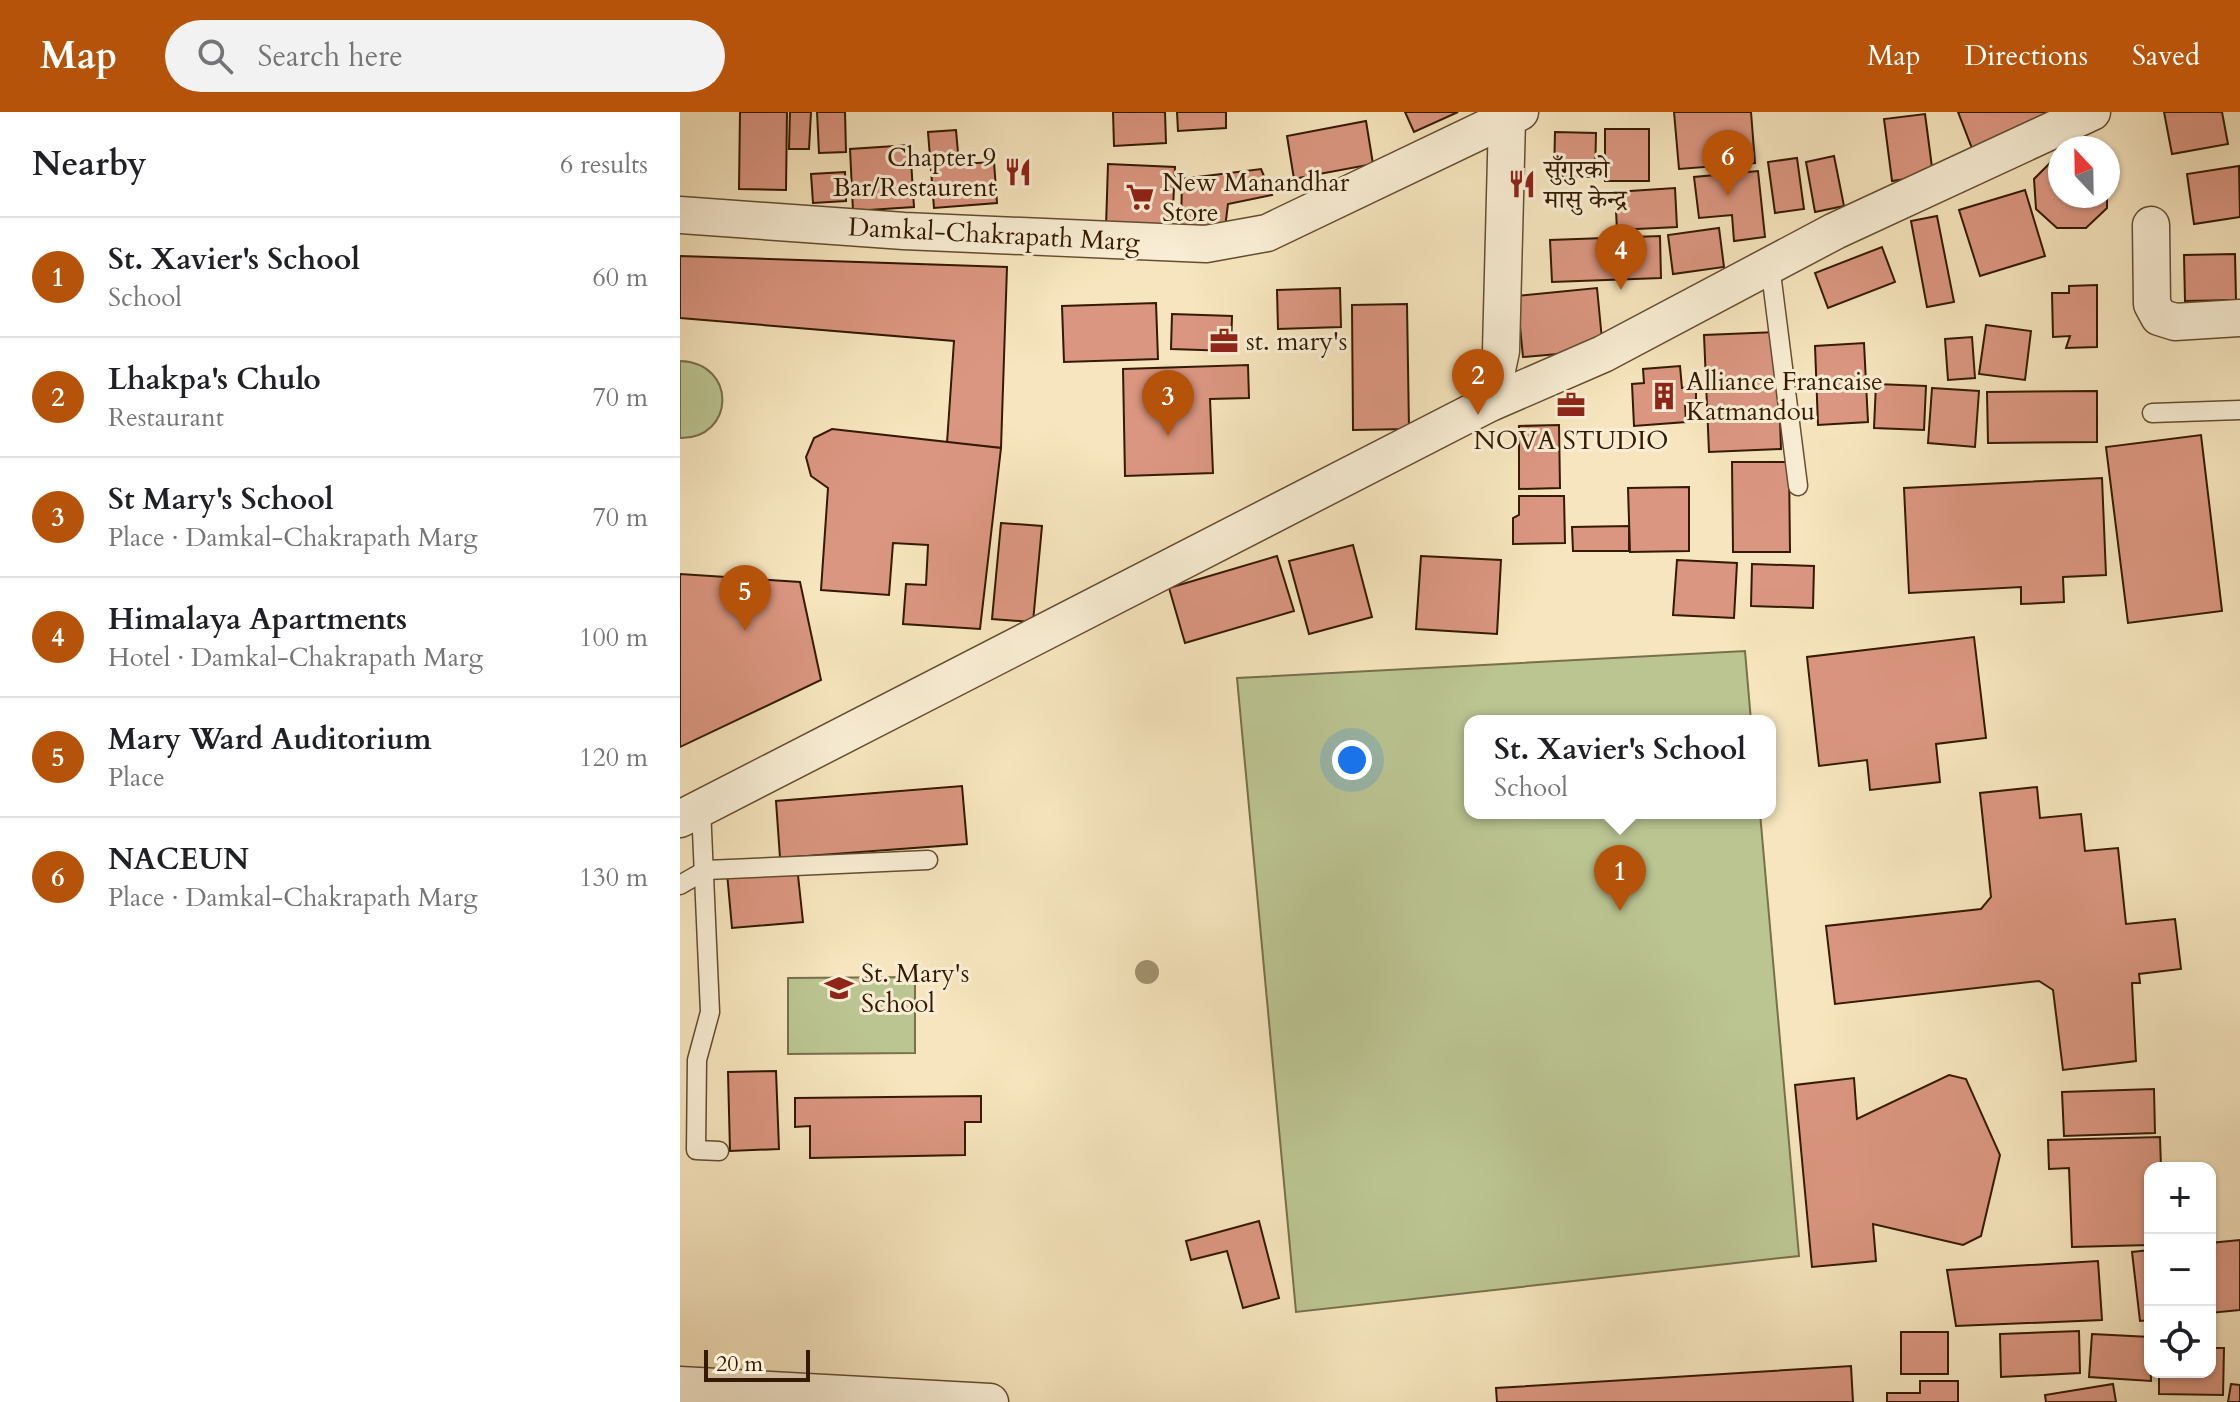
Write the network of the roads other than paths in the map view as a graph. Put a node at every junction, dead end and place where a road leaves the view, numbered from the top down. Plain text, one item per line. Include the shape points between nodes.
1 (2092, 112) edge
2 (1514, 116) edge
3 (680, 215) edge
4 (2151, 225) dead end
5 (1770, 265) junction
6 (2240, 318) edge
7 (1490, 403) junction
8 (2240, 410) edge
9 (2152, 413) dead end
10 (1798, 486) dead end
11 (690, 813) edge
12 (928, 860) dead end
13 (706, 870) junction
14 (680, 885) edge
15 (719, 1151) dead end
16 (680, 1385) edge
17 (990, 1402) edge

1 - 5 street
2 - 3 street, Damkal-Chakrapath Marg via 1267,233 1206,244
2 - 7 street via 1501,351
4 - 6 street via 2152,304 2159,317 2175,322
5 - 7 street via 1603,354
5 - 10 lane
7 - 11 street
8 - 9 lane
11 - 13 lane
12 - 13 lane
13 - 14 lane
13 - 15 lane via 710,1012 697,1060 696,1150
16 - 17 street

